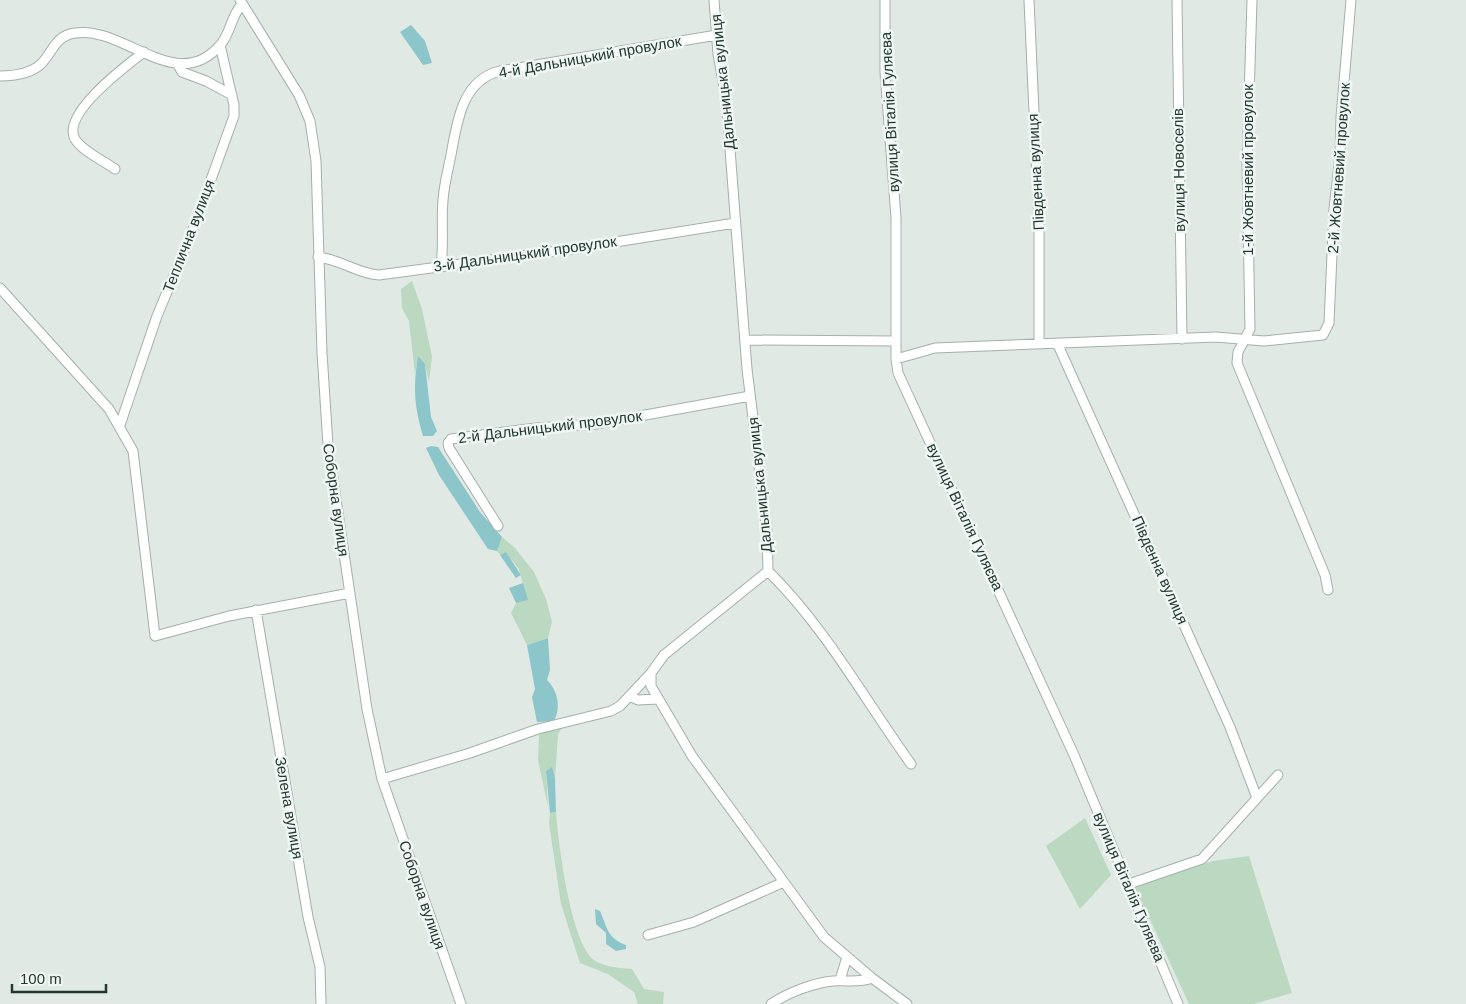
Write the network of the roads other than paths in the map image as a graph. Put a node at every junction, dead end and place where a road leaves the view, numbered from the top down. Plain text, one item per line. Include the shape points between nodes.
1 (714, 0) edge
2 (884, 0) edge
3 (1029, 0) edge
4 (1177, 0) edge
5 (1252, 0) edge
6 (1351, 0) edge
7 (241, 2) edge
8 (717, 35) junction
9 (220, 45) junction
10 (144, 52) junction
11 (178, 65) junction
12 (0, 76) edge
13 (232, 95) junction
14 (115, 169) dead end
15 (735, 223) junction
16 (318, 257) junction
17 (442, 266) junction
18 (0, 288) edge
19 (1182, 339) junction
20 (1246, 339) junction
21 (745, 340) junction
22 (896, 341) junction
23 (1039, 344) junction
24 (1058, 345) junction
25 (896, 359) junction
26 (750, 396) junction
27 (120, 425) junction
28 (498, 526) dead end
29 (768, 572) junction
30 (1328, 590) dead end
31 (350, 593) junction
32 (256, 610) junction
33 (651, 673) junction
34 (629, 696) junction
35 (657, 698) junction
36 (911, 764) dead end
37 (1278, 774) dead end
38 (382, 779) junction
39 (1257, 798) junction
40 (784, 882) junction
41 (1129, 884) junction
42 (648, 934) dead end
43 (847, 957) junction
44 (872, 978) junction
45 (840, 980) junction
46 (320, 1004) edge
47 (461, 1004) edge
48 (770, 1004) edge
49 (907, 1004) edge
50 (1178, 1004) edge

1 - 8 street, Дальницька вулиця
2 - 22 street, вулиця Віталія Гуляєва via 885,72 896,218
3 - 23 street, Південна вулиця via 1039,224
4 - 19 street, вулиця Новоселів
5 - 20 street, 1-й Жовтневий провулок via 1247,163 1250,329
6 - 20 street, 2-й Жовтневий провулок via 1334,209 1330,323 1323,335 1264,341
7 - 9 street
7 - 16 street, Соборна вулиця via 299,95 310,121 316,161
8 - 15 street, Дальницька вулиця via 726,98
8 - 17 street, 4-й Дальницький провулок via 500,71 478,81 467,95 457,123 443,198
9 - 11 street via 204,57
9 - 13 street, Теплична вулиця
10 - 11 street
10 - 12 street via 76,32 57,41 36,67 17,75
10 - 14 street via 98,90 73,128 80,145
11 - 13 street via 182,72
13 - 27 street, Теплична вулиця via 234,111 231,124 157,316
15 - 17 street, 3-й Дальницький провулок
15 - 21 street, Дальницька вулиця
16 - 17 street, 3-й Дальницький провулок via 336,260 373,275
16 - 31 street, Соборна вулиця via 328,445
18 - 27 street
19 - 20 street
19 - 24 street
20 - 30 street via 1238,352 1239,371 1325,575
21 - 22 street
21 - 26 street, Дальницька вулиця
22 - 25 street, вулиця Віталія Гуляєва
23 - 24 street
23 - 25 street via 935,348
24 - 39 street, Південна вулиця via 1230,727
25 - 41 street, вулиця Віталія Гуляєва via 898,373 1074,755
26 - 28 street, 2-й Дальницький провулок via 596,424 451,439 448,443 450,448
26 - 29 street, Дальницька вулиця via 765,511
27 - 32 street via 134,450 155,636
29 - 33 street, Дальницька вулиця via 664,654
29 - 36 street via 856,682
31 - 32 street
31 - 38 street, Соборна вулиця via 367,708
32 - 46 street, Зелена вулиця via 308,917 320,967
33 - 34 street, Дальницька вулиця
33 - 35 street via 651,686
34 - 35 street via 638,700
34 - 38 street, Дальницька вулиця via 611,711 538,729
35 - 40 street via 692,756
37 - 39 street
38 - 47 street, Соборна вулиця
39 - 41 street via 1202,859
40 - 42 street via 694,922
40 - 43 street via 824,937
41 - 50 street, вулиця Віталія Гуляєва
43 - 44 street
43 - 45 street
44 - 45 street via 854,982
44 - 49 street
45 - 48 street via 812,986

